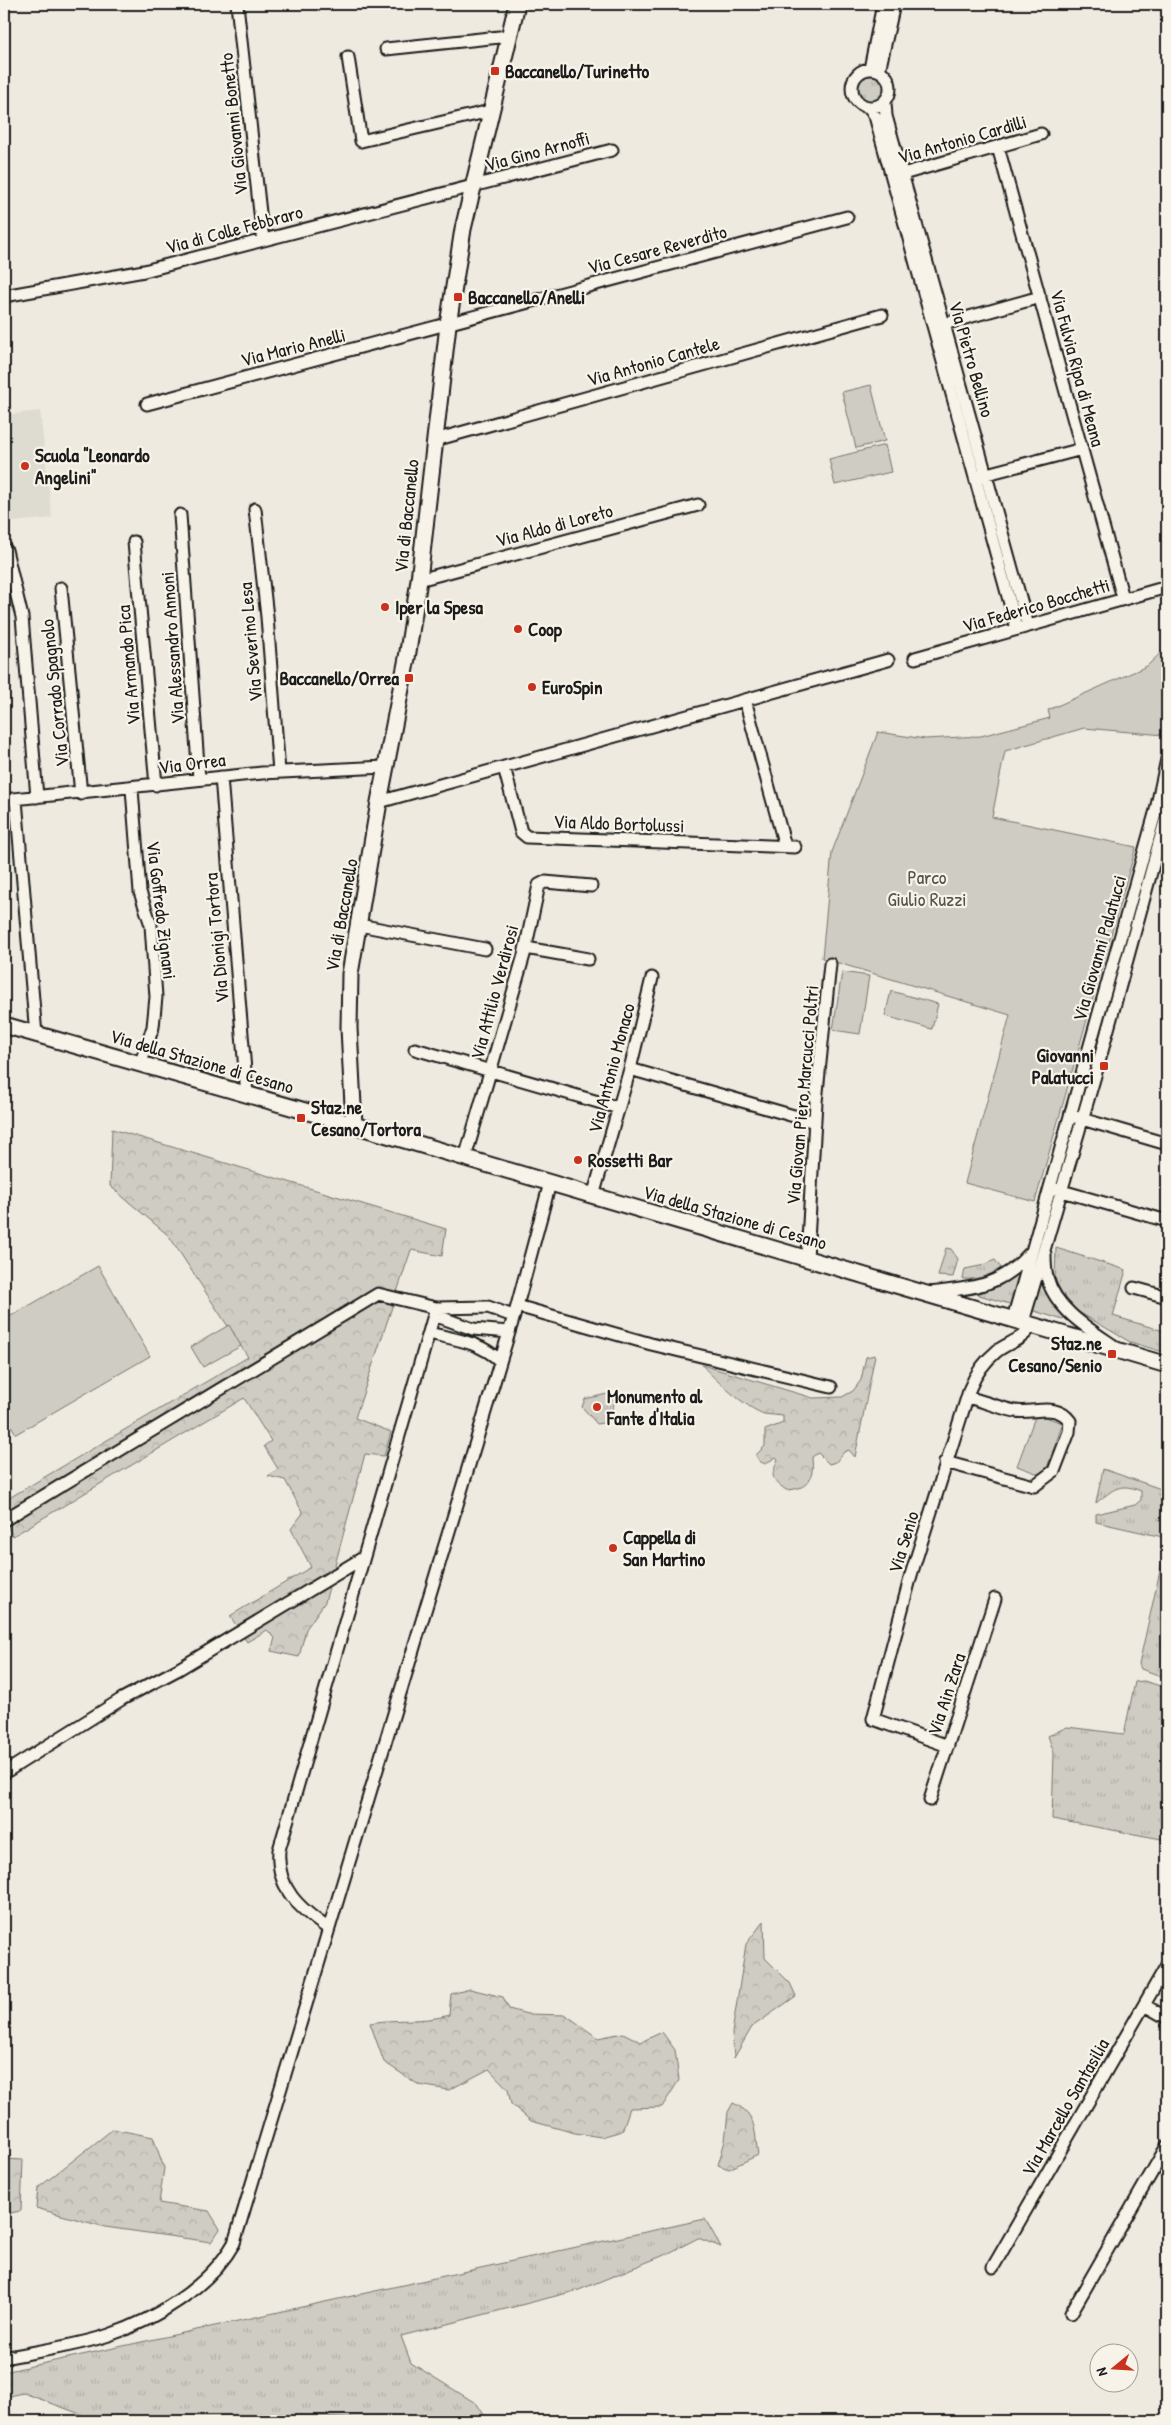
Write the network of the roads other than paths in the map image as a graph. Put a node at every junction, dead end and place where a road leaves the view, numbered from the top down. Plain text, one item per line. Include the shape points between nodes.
1 (237, 4) edge
2 (517, 4) edge
3 (883, 4) edge
4 (894, 4) edge
5 (509, 36) junction
6 (386, 49) dead end
7 (348, 56) dead end
8 (875, 70) junction
9 (885, 102) junction
10 (869, 107) junction
11 (490, 111) junction
12 (1041, 134) dead end
13 (998, 147) junction
14 (612, 150) dead end
15 (897, 176) junction
16 (471, 187) junction
17 (846, 217) dead end
18 (263, 240) junction
19 (4, 296) edge
20 (1040, 297) junction
21 (882, 316) dead end
22 (448, 325) junction
23 (938, 326) junction
24 (147, 404) dead end
25 (435, 440) junction
26 (1082, 449) junction
27 (980, 476) junction
28 (698, 505) dead end
29 (255, 509) dead end
30 (180, 515) dead end
31 (134, 542) dead end
32 (6, 550) dead end
33 (419, 580) junction
34 (1167, 587) edge
35 (61, 588) dead end
36 (1123, 598) junction
37 (1022, 627) junction
38 (915, 658) dead end
39 (888, 660) dead end
40 (745, 700) junction
41 (1167, 759) edge
42 (385, 767) junction
43 (504, 767) junction
44 (279, 772) junction
45 (221, 777) junction
46 (199, 779) junction
47 (156, 785) junction
48 (132, 788) junction
49 (81, 794) junction
50 (37, 797) junction
51 (4, 800) edge
52 (16, 800) junction
53 (378, 802) junction
54 (1167, 814) edge
55 (591, 886) dead end
56 (359, 926) junction
57 (526, 948) junction
58 (486, 949) dead end
59 (588, 959) dead end
60 (830, 964) dead end
61 (652, 978) dead end
62 (4, 1025) edge
63 (36, 1035) junction
64 (415, 1049) dead end
65 (140, 1065) junction
66 (630, 1069) junction
67 (491, 1071) junction
68 (247, 1095) junction
69 (619, 1108) junction
70 (1069, 1115) junction
71 (1082, 1119) junction
72 (815, 1122) junction
73 (354, 1125) junction
74 (1167, 1144) edge
75 (465, 1158) junction
76 (550, 1183) junction
77 (1049, 1187) junction
78 (1062, 1190) junction
79 (594, 1196) junction
80 (1167, 1221) edge
81 (1044, 1247) junction
82 (1032, 1250) junction
83 (807, 1258) junction
84 (1134, 1288) dead end
85 (924, 1293) junction
86 (1167, 1297) edge
87 (515, 1311) junction
88 (435, 1312) junction
89 (1022, 1322) junction
90 (509, 1332) junction
91 (429, 1333) junction
92 (1121, 1351) junction
93 (500, 1361) junction
94 (1167, 1365) edge
95 (831, 1387) dead end
96 (967, 1397) junction
97 (946, 1462) junction
98 (4, 1520) edge
99 (363, 1558) junction
100 (995, 1599) dead end
101 (948, 1746) junction
102 (4, 1774) edge
103 (930, 1800) dead end
104 (330, 1929) junction
105 (1167, 1965) edge
106 (1144, 2005) junction
107 (1167, 2018) edge
108 (1167, 2146) edge
109 (993, 2267) dead end
110 (1071, 2313) dead end
111 (4, 2358) edge

1 - 18 street, Via Giovanni Bonetto
2 - 5 street, Via di Baccanello
3 - 8 street
4 - 8 street
5 - 6 street
5 - 11 street, Via di Baccanello
7 - 11 street via 361,141
8 - 9 street via 887,77 890,84
8 - 10 street via 857,75 852,86 858,103
9 - 10 street
9 - 15 street, Via Pietro Bellino
10 - 15 street, Via Pietro Bellino
11 - 16 street, Via di Baccanello
12 - 13 street, Via Antonio Cardilli
13 - 15 street, Via Antonio Cardilli
13 - 20 street, Via Fulvia Ripa di Meana
14 - 16 street, Via Gino Arnoffi
15 - 23 street, Via Pietro Bellino
16 - 18 street, Via di Colle Febbraro
16 - 22 street, Via di Baccanello
17 - 22 street, Via Cesare Reverdito
18 - 19 street, Via di Colle Febbraro via 144,271
20 - 23 street
20 - 26 street, Via Fulvia Ripa di Meana
21 - 25 street, Via Antonio Cantele
22 - 24 street, Via Mario Anelli
22 - 25 street, Via di Baccanello
23 - 27 street, Via Pietro Bellino
25 - 33 street, Via di Baccanello
26 - 27 street
26 - 36 street, Via Fulvia Ripa di Meana
27 - 37 street, Via Pietro Bellino
28 - 33 street, Via Aldo di Loreto
29 - 44 street, Via Severino Lesa
30 - 46 street, Via Alessandro Annoni
31 - 47 street, Via Armando Pica
32 - 50 street via 22,617
33 - 42 street, Via di Baccanello
34 - 36 street, Via Federico Bocchetti
35 - 49 street, Via Corrado Spagnolo
36 - 37 street, Via Federico Bocchetti
37 - 38 street, Via Federico Bocchetti
39 - 40 street
40 - 43 street
40 - 43 street, Via Aldo Bortolussi via 790,846 527,837 521,832
41 - 70 street, Via Giovanni Palatucci via 1156,810
42 - 44 street, Via Orrea
42 - 53 street, Via di Baccanello
43 - 53 street
44 - 45 street, Via Orrea
45 - 46 street, Via Orrea
45 - 68 street, Via Dionigi Tortora
46 - 47 street, Via Orrea
47 - 48 street, Via Orrea
48 - 49 street, Via Orrea
48 - 65 street, Via Goffredo Zignani via 140,892 151,925 156,997 153,1027
49 - 50 street, Via Orrea
50 - 52 street, Via Orrea
51 - 52 street, Via Orrea
52 - 63 street
53 - 56 street, Via di Baccanello
54 - 71 street, Via Giovanni Palatucci
55 - 57 street, Via Attilio Verdirosi via 540,883
56 - 58 street
56 - 73 street, Via di Baccanello via 348,996
57 - 59 street
57 - 67 street, Via Attilio Verdirosi
60 - 72 street, Via Giovan Piero Marcucci Poltri
61 - 66 street, Via Antonio Monaco
62 - 63 street, Via della Stazione di Cesano
63 - 65 street, Via della Stazione di Cesano
64 - 67 street
65 - 68 street, Via della Stazione di Cesano
66 - 69 street, Via Antonio Monaco
66 - 72 street
67 - 69 street
67 - 75 street, Via Attilio Verdirosi
68 - 73 street, Via della Stazione di Cesano
69 - 79 street, Via Antonio Monaco
70 - 71 street
70 - 77 street, Via Giovanni Palatucci
71 - 74 street
71 - 78 street, Via Giovanni Palatucci
72 - 83 street, Via Giovan Piero Marcucci Poltri
73 - 75 street, Via della Stazione di Cesano
75 - 76 street, Via della Stazione di Cesano
76 - 79 street, Via della Stazione di Cesano
76 - 87 street
77 - 78 street
77 - 82 street, Via Giovanni Palatucci
78 - 80 street
78 - 81 street, Via Giovanni Palatucci
79 - 83 street, Via della Stazione di Cesano
81 - 89 street, Via Giovanni Palatucci
81 - 92 street via 1047,1278 1060,1302 1075,1318
82 - 85 street via 1016,1267 994,1282
82 - 89 street, Via Giovanni Palatucci
83 - 85 street, Via della Stazione di Cesano
84 - 86 street
85 - 89 street, Via della Stazione di Cesano
87 - 88 street via 488,1307
87 - 90 street
87 - 95 street
88 - 90 street via 474,1329
88 - 91 street
88 - 98 street via 378,1294
89 - 92 street, Via della Stazione di Cesano
89 - 96 street, Via Senio via 1024,1335 998,1350 981,1367
90 - 93 street
91 - 93 street via 476,1345
91 - 99 street
92 - 94 street, Via della Stazione di Cesano
93 - 104 street
96 - 97 street, Via Senio
96 - 97 street via 1017,1411 1054,1410 1066,1415 1070,1421 1069,1432 1054,1471 1034,1486
97 - 101 street, Via Senio via 911,1575 873,1719
99 - 102 street via 177,1670 122,1699
99 - 104 street via 279,1850 280,1875 289,1894 304,1911
100 - 101 street, Via Ain Zara
101 - 103 street, Via Ain Zara
104 - 111 street via 238,2232 221,2263 179,2299 120,2331
105 - 106 street, Via Marcello Santasilia
106 - 107 street
106 - 109 street, Via Marcello Santasilia
108 - 110 street

